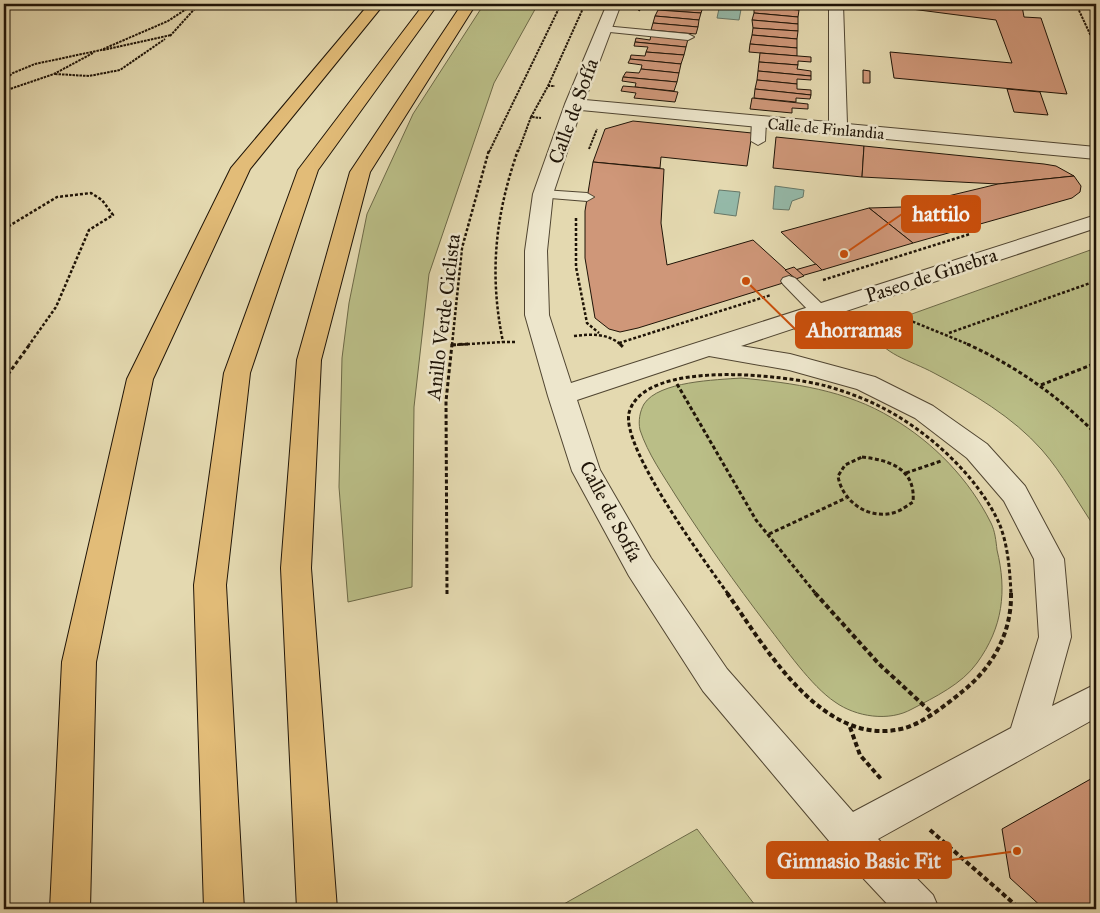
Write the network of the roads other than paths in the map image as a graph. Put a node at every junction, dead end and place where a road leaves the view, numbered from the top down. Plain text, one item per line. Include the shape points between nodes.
1 (377, 4) edge
2 (431, 4) edge
3 (470, 4) edge
4 (614, 4) edge
5 (836, 4) edge
6 (604, 29) junction
7 (688, 37) dead end
8 (574, 104) junction
9 (759, 121) junction
10 (838, 129) junction
11 (758, 141) dead end
12 (1090, 154) edge
13 (543, 194) junction
14 (583, 197) road end
15 (1096, 221) edge
16 (792, 285) road end
17 (819, 312) junction
18 (709, 348) junction
19 (561, 396) junction
20 (1096, 700) edge
21 (1025, 739) junction
22 (848, 836) junction
23 (70, 909) edge
24 (224, 909) edge
25 (317, 909) edge
26 (919, 909) edge

1 - 23 highway via 241,168 140,379 79,662
2 - 24 highway via 308,170 237,372 210,585
3 - 25 highway via 360,172 310,360 296,568
4 - 6 street, Calle de Sofía
5 - 10 street
6 - 7 lane
6 - 8 street, Calle de Sofía
8 - 9 street, Calle de Finlandia
8 - 13 street, Calle de Sofía
9 - 10 street, Calle de Finlandia
9 - 11 lane
10 - 12 street, Calle de Finlandia
13 - 14 lane
13 - 19 street, Calle de Sofía via 536,251 537,315
15 - 17 street, Paseo de Ginebra
16 - 17 lane
17 - 18 street, Paseo de Ginebra
18 - 19 street, Paseo de Ginebra
18 - 21 street, Paseo de Ginebra via 790,362 866,384 924,412 977,451 1015,494 1049,559 1055,637
19 - 22 street, Calle de Sofía via 586,471 640,566 715,680
20 - 21 street
21 - 22 street
22 - 26 street, Calle de Sofía

